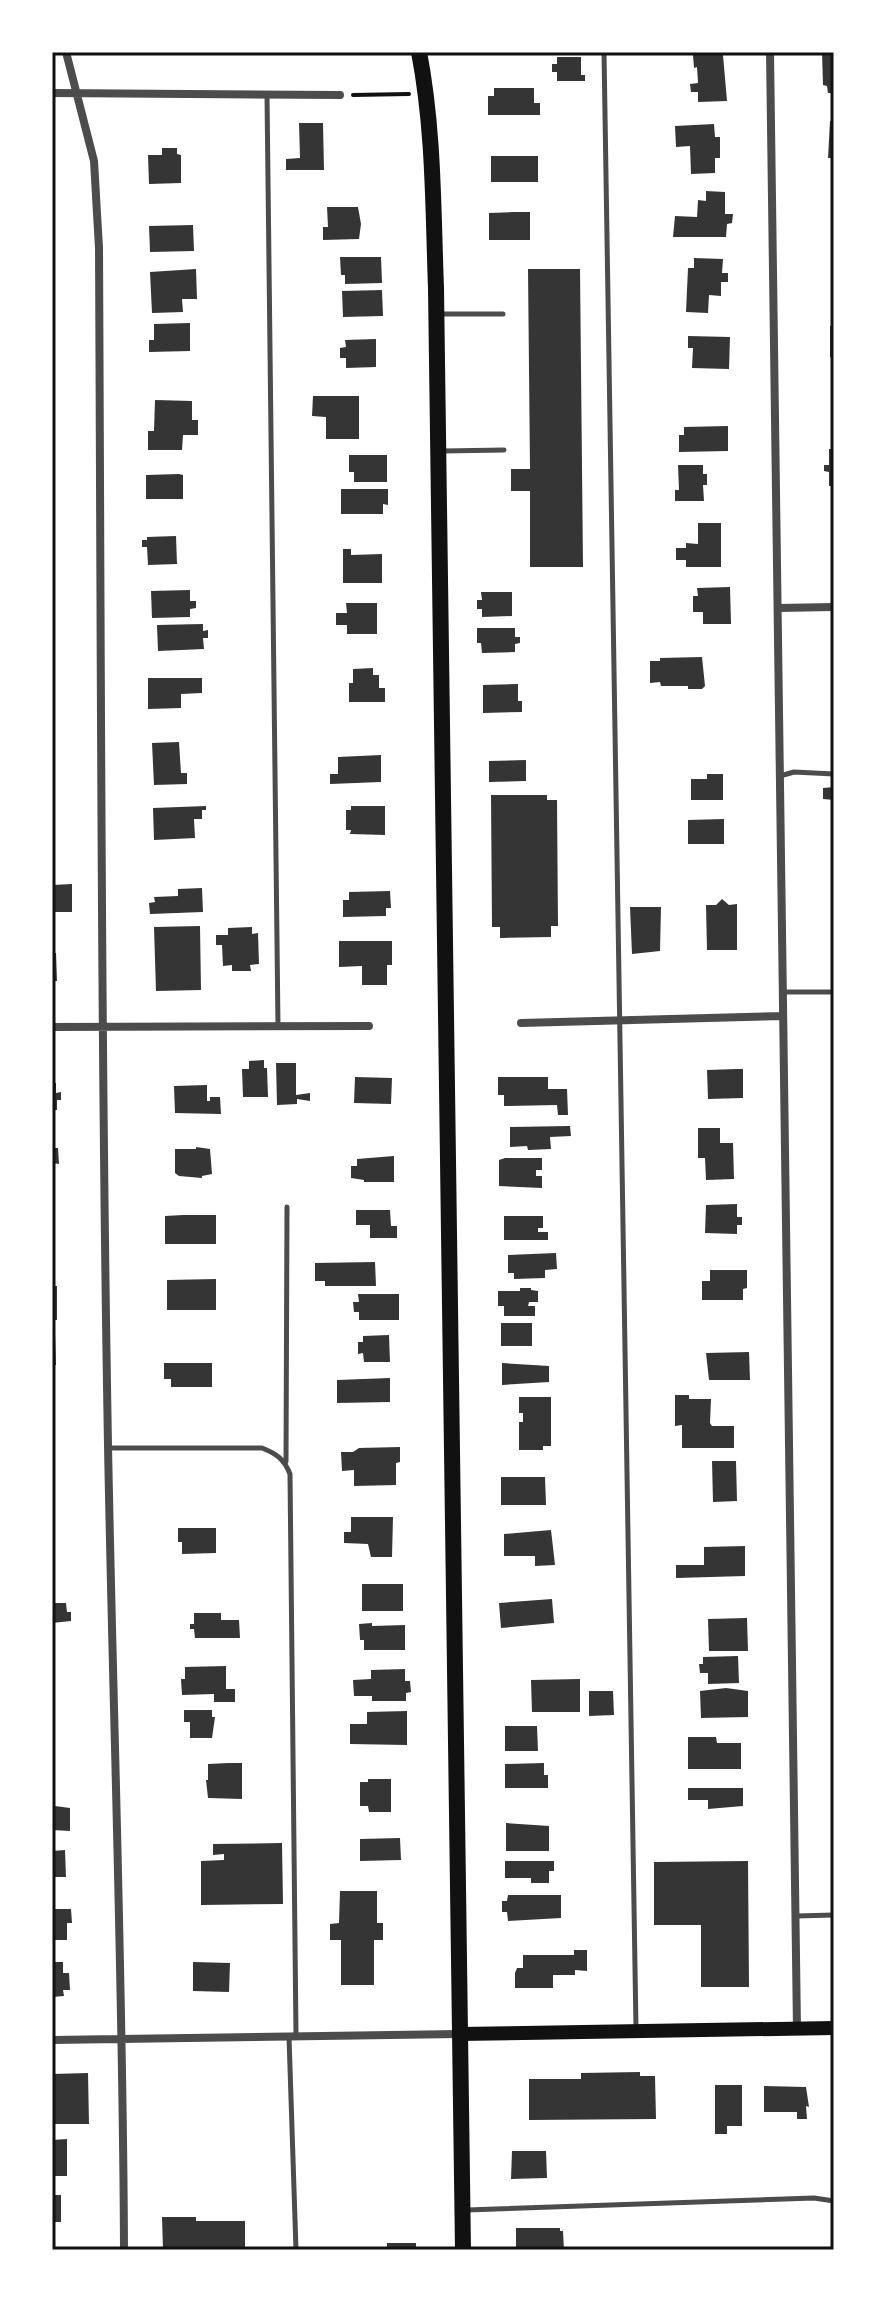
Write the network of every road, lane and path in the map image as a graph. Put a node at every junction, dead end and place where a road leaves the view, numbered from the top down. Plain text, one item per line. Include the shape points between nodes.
1 (66, 52) edge
2 (419, 52) edge
3 (604, 52) edge
4 (770, 52) edge
5 (52, 93) edge
6 (77, 94) junction
7 (267, 95) junction
8 (340, 95) dead end
9 (371, 95) dead end
10 (397, 95) dead end
11 (436, 314) junction
12 (503, 314) dead end
13 (504, 450) dead end
14 (438, 451) junction
15 (834, 607) edge
16 (778, 608) junction
17 (834, 774) edge
18 (780, 776) junction
19 (783, 992) junction
20 (834, 992) edge
21 (783, 1016) junction
22 (618, 1020) junction
23 (521, 1023) dead end
24 (278, 1026) junction
25 (369, 1026) dead end
26 (52, 1027) edge
27 (102, 1027) junction
28 (287, 1207) dead end
29 (108, 1448) junction
30 (286, 1463) junction
31 (834, 1915) edge
32 (796, 1916) junction
33 (834, 2028) edge
34 (636, 2029) junction
35 (797, 2029) junction
36 (459, 2034) junction
37 (293, 2036) junction
38 (123, 2039) junction
39 (52, 2040) edge
40 (834, 2201) edge
41 (462, 2211) junction
42 (124, 2250) edge
43 (296, 2250) edge
44 (463, 2250) edge

1 - 6 street
2 - 11 highway via 432,158
3 - 22 lane
4 - 16 street
5 - 6 street
6 - 7 street
6 - 27 street via 94,161 99,248
7 - 8 street
7 - 24 lane
9 - 10 path
11 - 12 lane
11 - 14 highway
13 - 14 lane
14 - 36 highway
15 - 16 street
16 - 18 street
17 - 18 lane
18 - 19 street
19 - 20 lane
19 - 21 street
21 - 22 street
21 - 32 street
22 - 23 street
22 - 34 lane
24 - 25 street
24 - 27 street
26 - 27 street
27 - 29 street
28 - 30 lane
29 - 30 lane via 262,1448
29 - 38 street
30 - 37 lane
31 - 32 lane
32 - 35 street
33 - 35 main road
34 - 35 main road
34 - 36 main road
36 - 37 street
36 - 41 highway
37 - 38 street
37 - 43 lane
38 - 39 street
38 - 42 street
40 - 41 lane
41 - 44 highway

